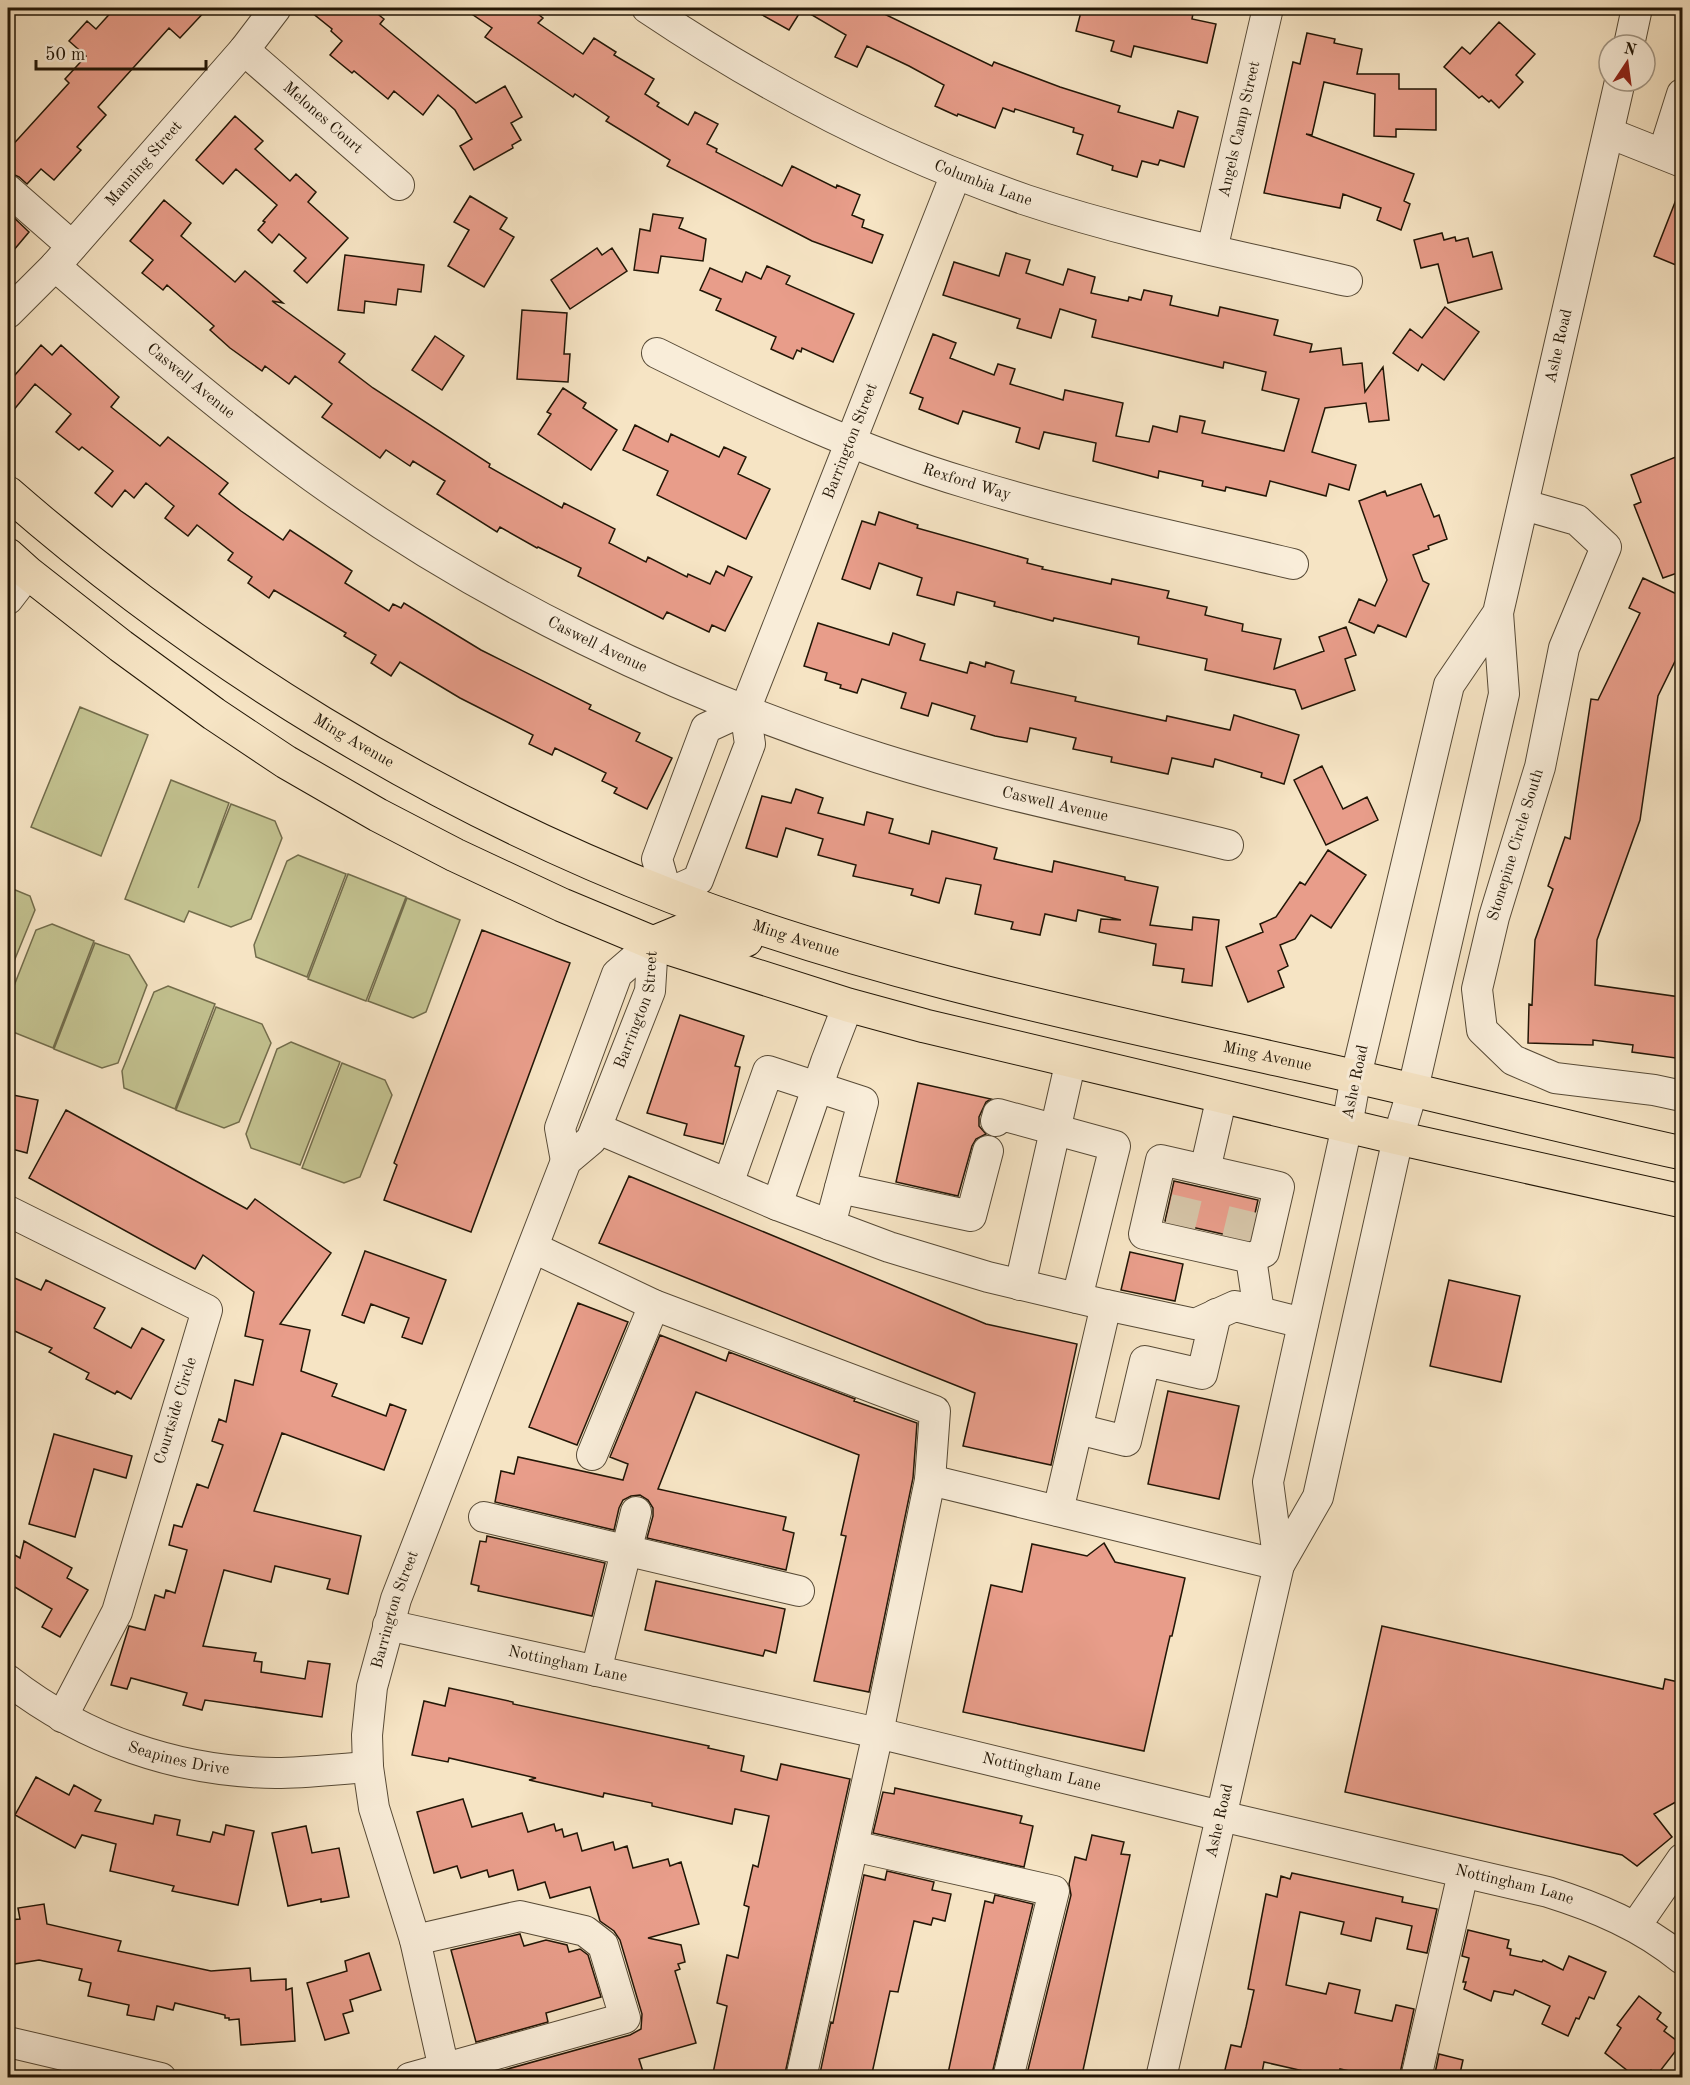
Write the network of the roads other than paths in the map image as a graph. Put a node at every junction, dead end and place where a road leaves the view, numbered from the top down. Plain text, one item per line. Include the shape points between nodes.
1 (276, 8) edge
2 (647, 8) edge
3 (1268, 8) edge
4 (1637, 8) edge
5 (1632, 33) edge
6 (244, 50) junction
7 (1617, 93) edge
8 (1683, 94) edge
9 (1609, 132) junction
10 (1673, 158) edge
11 (956, 174) junction
12 (399, 185) dead end
13 (8, 190) edge
14 (1212, 250) junction
15 (64, 256) junction
16 (1347, 281) dead end
17 (8, 313) edge
18 (657, 353) dead end
19 (850, 442) junction
20 (8, 493) edge
21 (1524, 506) junction
22 (18, 564) edge
23 (1293, 564) dead end
24 (8, 599) edge
25 (1498, 613) junction
26 (745, 710) junction
27 (1228, 845) dead end
28 (486, 868) junction
29 (668, 894) junction
30 (653, 942) junction
31 (854, 959) junction
32 (848, 1005) junction
33 (1071, 1060) junction
34 (1356, 1076) junction
35 (817, 1088) junction
36 (1413, 1089) junction
37 (1222, 1096) junction
38 (1683, 1096) edge
39 (996, 1120) dead end
40 (1347, 1126) junction
41 (596, 1128) junction
42 (1056, 1130) junction
43 (1398, 1138) junction
44 (988, 1151) dead end
45 (1683, 1153) edge
46 (566, 1161) junction
47 (1197, 1173) junction
48 (728, 1184) junction
49 (840, 1188) junction
50 (1683, 1201) edge
51 (777, 1205) junction
52 (8, 1211) edge
53 (830, 1225) junction
54 (534, 1248) junction
55 (1240, 1250) junction
56 (1020, 1285) junction
57 (1077, 1298) junction
58 (654, 1305) junction
59 (1106, 1305) junction
60 (1259, 1312) junction
61 (1216, 1314) junction
62 (1303, 1323) junction
63 (1078, 1429) junction
64 (592, 1455) dead end
65 (930, 1480) junction
66 (1058, 1511) junction
67 (636, 1512) dead end
68 (484, 1517) dead end
69 (626, 1550) junction
70 (1279, 1565) junction
71 (799, 1591) dead end
72 (388, 1625) junction
73 (596, 1671) junction
74 (8, 1680) edge
75 (62, 1717) junction
76 (878, 1733) junction
77 (368, 1767) junction
78 (1221, 1816) junction
79 (853, 1846) junction
80 (1682, 1861) edge
81 (1463, 1873) junction
82 (1635, 1927) junction
83 (415, 1940) junction
84 (1683, 1959) edge
85 (8, 2042) edge
86 (445, 2073) edge
87 (161, 2078) edge
88 (410, 2078) edge
89 (801, 2078) edge
90 (1008, 2078) edge
91 (1161, 2078) edge
92 (1416, 2078) edge

1 - 6 street, Manning Street
2 - 11 street, Columbia Lane via 786,94
3 - 14 street, Angels Camp Street
4 - 5 street
6 - 12 street, Melones Court
6 - 15 street, Manning Street
7 - 9 street, Ashe Road
8 - 10 street
9 - 10 street
9 - 21 street, Ashe Road
11 - 14 street, Columbia Lane via 1100,222
11 - 19 street, Barrington Street
13 - 15 street, Caswell Avenue
14 - 16 street, Columbia Lane
15 - 17 street, Manning Street
15 - 26 street, Caswell Avenue via 148,347 315,479 404,538 558,626
18 - 19 street, Rexford Way
19 - 23 street, Rexford Way via 965,483 1042,505
19 - 26 street, Barrington Street
20 - 29 main road, Ming Avenue via 126,590 288,702 460,800 567,852
21 - 25 street, Ashe Road
21 - 38 street, Stonepine Circle South via 1577,520 1606,548 1564,648 1540,767 1494,917 1477,989 1482,1030 1514,1060 1555,1078
22 - 24 street
22 - 28 main road via 214,714 286,762 387,820
25 - 34 street, Ashe Road via 1449,685
25 - 36 street, Ashe Road via 1504,694
26 - 27 street, Caswell Avenue via 879,758 970,784
26 - 29 street, Barrington Street via 750,744 698,880
26 - 29 street via 706,728 657,859
28 - 29 main road via 617,907
28 - 30 main road via 562,905
29 - 31 main road, Ming Avenue
30 - 31 main road via 687,929
30 - 32 main road
30 - 41 street, Barrington Street via 650,991
30 - 46 street, Barrington Street via 616,975 560,1128
31 - 34 main road, Ming Avenue
32 - 33 main road
32 - 35 street
33 - 37 main road
33 - 42 street
34 - 36 main road, Ming Avenue
34 - 40 street, Ashe Road
35 - 48 street via 768,1071
35 - 49 street via 863,1102
35 - 51 street
36 - 43 street, Ashe Road
36 - 45 main road, Ming Avenue
37 - 40 main road
37 - 47 street
39 - 42 street via 998,1114
40 - 43 main road
40 - 62 street, Ashe Road
41 - 46 street, Barrington Street via 591,1140
41 - 48 street
42 - 56 street
42 - 57 street via 1115,1146
43 - 50 main road
43 - 70 street, Ashe Road via 1318,1497
44 - 49 street via 971,1216
46 - 54 street, Barrington Street
47 - 55 street via 1249,1187 1279,1187 1264,1252
47 - 55 street via 1161,1160 1144,1234 1179,1234
48 - 51 street
49 - 53 street
51 - 53 street
52 - 75 street, Courtside Circle via 207,1310 117,1612
53 - 56 street via 889,1247
54 - 58 street
54 - 72 street, Barrington Street
55 - 60 street
56 - 57 street
57 - 59 street
58 - 64 street
58 - 65 street via 935,1411
59 - 61 street via 1195,1324
59 - 63 street
60 - 61 street via 1235,1306
60 - 62 street
61 - 63 street via 1202,1374 1145,1360 1126,1441
62 - 70 street, Ashe Road via 1268,1482
63 - 66 street
65 - 66 street
65 - 76 street
66 - 70 street
67 - 69 street
68 - 69 street
69 - 71 street
69 - 73 street
70 - 78 street, Ashe Road
72 - 73 street, Nottingham Lane
72 - 77 street, Barrington Street via 372,1686
73 - 76 street, Nottingham Lane
74 - 75 street, Seapines Drive
75 - 77 street, Seapines Drive via 138,1751 188,1764 278,1773
76 - 78 street, Nottingham Lane
76 - 79 street
77 - 83 street, Barrington Street via 374,1808
78 - 81 street, Nottingham Lane
78 - 91 street, Ashe Road
79 - 89 street
79 - 90 street via 1054,1891
80 - 82 street
81 - 82 street, Nottingham Lane via 1590,1905
81 - 92 street
82 - 84 street, Nottingham Lane
83 - 86 street, Barrington Street
83 - 86 street via 520,1916 585,1931 603,1946 625,2018
85 - 87 street
86 - 88 street

